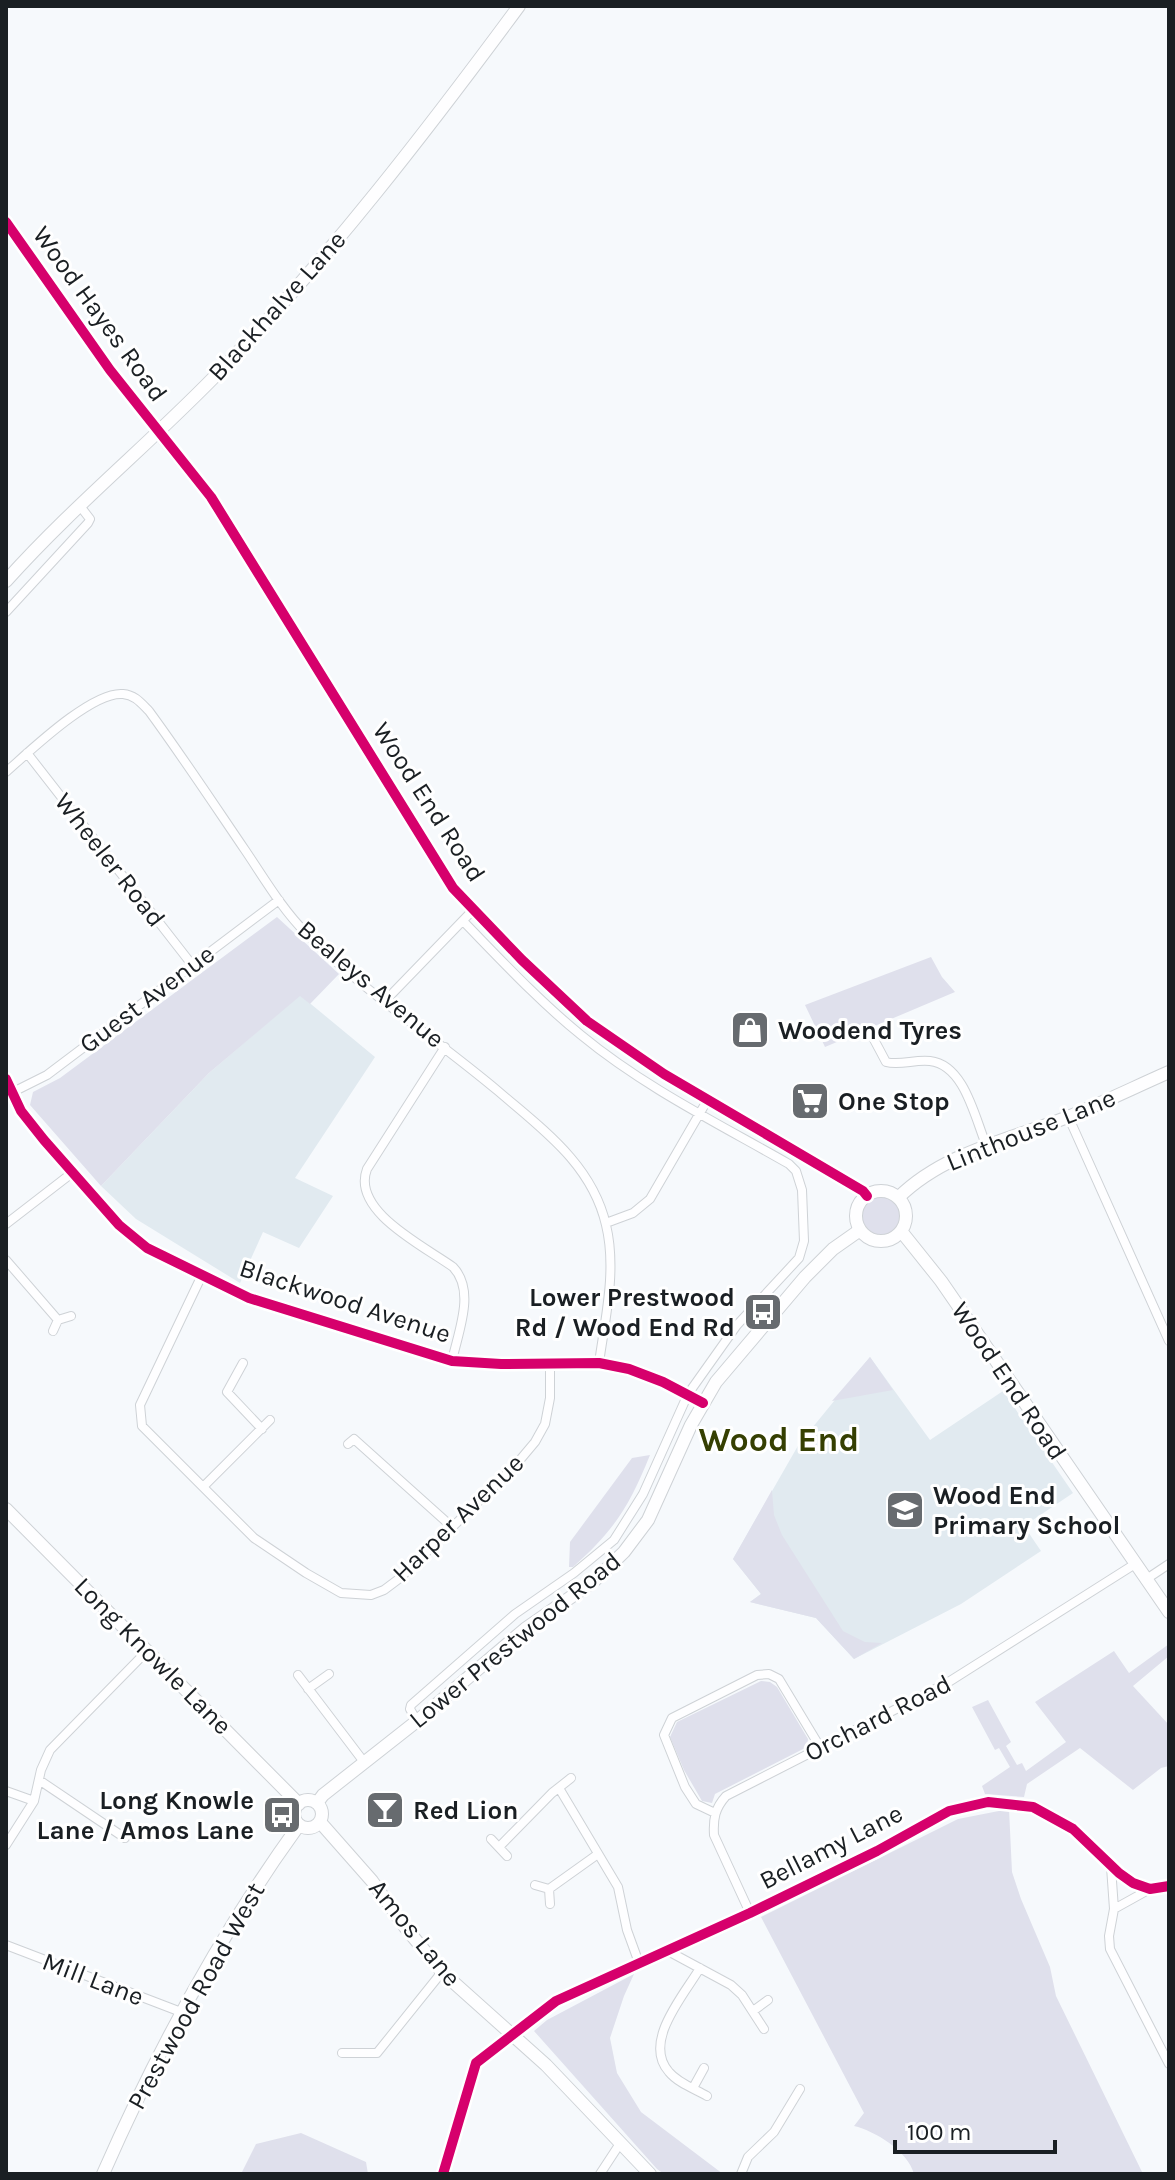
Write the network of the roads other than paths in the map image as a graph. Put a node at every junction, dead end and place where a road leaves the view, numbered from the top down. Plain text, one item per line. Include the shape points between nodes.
1 (519, 6) edge
2 (6, 222) edge
3 (158, 431) junction
4 (80, 506) junction
5 (6, 581) edge
6 (6, 612) edge
7 (27, 753) junction
8 (6, 772) edge
9 (279, 900) junction
10 (474, 909) junction
11 (463, 921) junction
12 (193, 966) junction
13 (384, 1002) junction
14 (870, 1032) dead end
15 (445, 1047) junction
16 (1169, 1072) edge
17 (6, 1079) edge
18 (11, 1093) junction
19 (708, 1099) junction
20 (700, 1113) junction
21 (1068, 1116) junction
22 (987, 1147) junction
23 (72, 1173) junction
24 (867, 1196) junction
25 (898, 1198) junction
26 (606, 1223) junction
27 (6, 1224) edge
28 (860, 1230) junction
29 (901, 1231) junction
30 (6, 1260) edge
31 (202, 1275) junction
32 (71, 1316) dead end
33 (58, 1320) junction
34 (53, 1331) dead end
35 (1169, 1341) edge
36 (452, 1361) junction
37 (243, 1363) dead end
38 (550, 1363) junction
39 (599, 1363) junction
40 (688, 1394) junction
41 (703, 1403) junction
42 (270, 1420) dead end
43 (262, 1429) junction
44 (348, 1444) dead end
45 (203, 1487) junction
46 (6, 1509) edge
47 (451, 1526) junction
48 (1135, 1564) junction
49 (1169, 1564) edge
50 (1145, 1580) junction
51 (1169, 1612) edge
52 (148, 1650) junction
53 (329, 1674) dead end
54 (298, 1675) dead end
55 (308, 1689) junction
56 (417, 1721) junction
57 (820, 1747) junction
58 (364, 1762) junction
59 (571, 1778) dead end
60 (39, 1780) junction
61 (559, 1788) junction
62 (6, 1791) edge
63 (34, 1801) junction
64 (317, 1803) junction
65 (299, 1804) junction
66 (715, 1813) junction
67 (320, 1822) junction
68 (299, 1825) junction
69 (125, 1838) dead end
70 (491, 1839) dead end
71 (6, 1845) edge
72 (500, 1846) junction
73 (598, 1854) junction
74 (507, 1856) dead end
75 (1111, 1866) junction
76 (535, 1885) dead end
77 (1169, 1886) edge
78 (549, 1889) junction
79 (1150, 1889) junction
80 (550, 1904) dead end
81 (1114, 1909) junction
82 (750, 1913) junction
83 (6, 1945) edge
84 (668, 1951) junction
85 (639, 1963) junction
86 (700, 1968) junction
87 (442, 1972) junction
88 (768, 2000) dead end
89 (753, 2011) junction
90 (181, 2012) junction
91 (764, 2029) dead end
92 (512, 2036) junction
93 (342, 2053) dead end
94 (1169, 2064) edge
95 (704, 2068) dead end
96 (693, 2088) junction
97 (800, 2089) dead end
98 (707, 2096) dead end
99 (621, 2142) junction
100 (103, 2174) edge
101 (443, 2174) edge
102 (600, 2174) edge
103 (650, 2174) edge
104 (741, 2174) edge

1 - 3 street, Blackhalve Lane via 332,247
2 - 3 street, Wood Hayes Road
3 - 4 street, Blackhalve Lane
3 - 10 street, Wood End Road via 211,497 453,888
4 - 5 street, Blackhalve Lane
4 - 6 street via 88,523
7 - 8 street, Bealeys Avenue
7 - 9 street, Bealeys Avenue via 92,701 135,697 176,747
7 - 12 street, Wheeler Road
9 - 12 street, Guest Avenue
9 - 13 street, Bealeys Avenue via 306,933
10 - 11 street
10 - 19 street, Wood End Road via 587,1021
11 - 13 street
11 - 20 street via 583,1037
12 - 18 street, Guest Avenue via 47,1075
13 - 15 street, Bealeys Avenue
14 - 22 street via 886,1062 938,1062 954,1074
15 - 26 street, Bealeys Avenue via 563,1146 594,1193
15 - 36 street via 367,1169 363,1185 379,1214 459,1273 465,1297
16 - 21 street, Linthouse Lane
17 - 18 street, Blackwood Avenue
18 - 23 street, Blackwood Avenue
19 - 20 street
19 - 24 street, Wood End Road
20 - 26 street via 650,1199 633,1213
20 - 40 street via 796,1171 804,1241 793,1266 737,1325
21 - 22 street, Linthouse Lane
21 - 35 street
22 - 25 street, Linthouse Lane via 936,1169
23 - 27 street
23 - 31 street, Blackwood Avenue via 147,1248
24 - 25 street via 886,1192
24 - 28 street via 857,1212
25 - 29 street via 905,1212
26 - 39 street, Bealeys Avenue via 610,1276
28 - 29 street via 881,1241
28 - 41 street, Lower Prestwood Road via 791,1291
29 - 48 street, Wood End Road
30 - 33 street
31 - 36 street, Blackwood Avenue via 249,1298
31 - 45 street, Harper Avenue via 140,1405 142,1426
32 - 33 street
33 - 34 street
36 - 38 street, Blackwood Avenue
37 - 43 street via 227,1392
38 - 39 street, Blackwood Avenue
38 - 47 street, Harper Avenue via 550,1398 535,1442
39 - 40 street, Blackwood Avenue via 646,1375
40 - 41 street, Blackwood Avenue
40 - 56 street via 643,1494 614,1540 515,1614 411,1705
41 - 56 street, Lower Prestwood Road via 658,1500 624,1552
42 - 43 street
43 - 45 street
44 - 47 street via 354,1439
45 - 47 street, Harper Avenue via 254,1538 341,1593 371,1595 384,1590
46 - 52 street, Long Knowle Lane
48 - 50 street, Wood End Road
48 - 57 street, Orchard Road via 947,1683
49 - 50 street
50 - 51 street, Wood End Road
52 - 60 street via 50,1750
52 - 65 street, Long Knowle Lane
53 - 55 street
54 - 55 street
55 - 58 street
56 - 58 street, Lower Prestwood Road
57 - 66 street, Orchard Road via 726,1796
57 - 66 street via 779,1679 769,1674 757,1675 672,1718 664,1735 685,1787 696,1804
58 - 64 street, Lower Prestwood Road
59 - 61 street
60 - 63 street
60 - 69 street
61 - 72 street
61 - 73 street
62 - 63 street
63 - 71 street
64 - 65 street
64 - 67 street via 323,1813
65 - 68 street via 294,1816
66 - 82 street via 714,1835
67 - 68 street via 311,1828
67 - 87 street, Amos Lane
68 - 90 street, Prestwood Road West
70 - 72 street
72 - 74 street
73 - 78 street
73 - 85 street via 618,1887
75 - 79 street, Bellamy Lane
75 - 81 street
75 - 82 street, Bellamy Lane via 1073,1829 1033,1807 988,1802 949,1811
76 - 78 street
77 - 79 street
78 - 80 street
79 - 81 street
81 - 94 street via 1110,1949
82 - 84 street, Bellamy Lane
83 - 90 street, Mill Lane
84 - 85 street, Bellamy Lane
84 - 86 street
85 - 92 street, Bellamy Lane via 556,2001
86 - 89 street via 731,1985
86 - 96 street via 667,2023 660,2046 667,2070
87 - 92 street, Amos Lane
87 - 93 street via 377,2053
88 - 89 street
89 - 91 street
90 - 100 street, Prestwood Road West
92 - 99 street, Amos Lane
92 - 101 street, Bellamy Lane via 476,2063
95 - 96 street
96 - 98 street
97 - 104 street
99 - 102 street
99 - 103 street, Amos Lane

